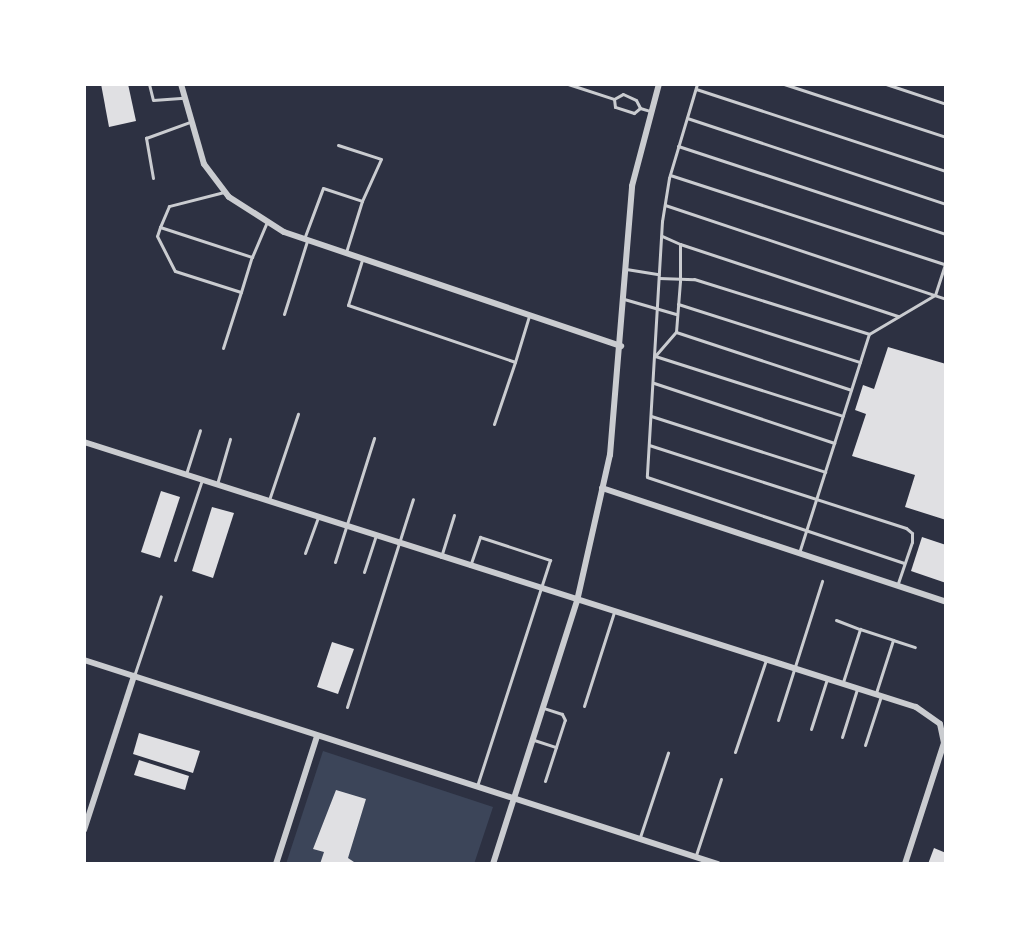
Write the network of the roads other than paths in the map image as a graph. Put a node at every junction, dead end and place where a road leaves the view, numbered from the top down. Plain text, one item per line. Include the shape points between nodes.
1 (149, 84) edge
2 (181, 84) edge
3 (568, 84) edge
4 (659, 84) edge
5 (784, 84) edge
6 (886, 84) edge
7 (696, 86) edge
8 (184, 98) junction
9 (614, 99) junction
10 (946, 104) edge
11 (640, 108) junction
12 (650, 111) junction
13 (687, 118) junction
14 (190, 122) junction
15 (946, 137) edge
16 (338, 145) dead end
17 (678, 146) junction
18 (946, 171) edge
19 (670, 175) junction
20 (153, 178) dead end
21 (226, 192) junction
22 (362, 201) junction
23 (946, 204) edge
24 (665, 205) junction
25 (268, 221) junction
26 (160, 227) junction
27 (946, 234) edge
28 (662, 236) junction
29 (306, 239) junction
30 (680, 244) junction
31 (345, 255) junction
32 (252, 257) junction
33 (362, 260) junction
34 (946, 264) edge
35 (624, 268) junction
36 (659, 276) junction
37 (680, 281) junction
38 (241, 292) junction
39 (935, 295) junction
40 (623, 299) junction
41 (946, 299) edge
42 (678, 304) junction
43 (657, 309) junction
44 (284, 314) dead end
45 (676, 314) junction
46 (529, 316) junction
47 (898, 316) junction
48 (676, 332) junction
49 (869, 334) junction
50 (621, 346) junction
51 (223, 348) dead end
52 (655, 356) junction
53 (515, 362) junction
54 (860, 362) junction
55 (653, 383) junction
56 (851, 390) junction
57 (298, 414) dead end
58 (651, 416) junction
59 (843, 416) junction
60 (494, 424) dead end
61 (200, 430) dead end
62 (374, 438) dead end
63 (230, 439) dead end
64 (84, 442) edge
65 (834, 443) junction
66 (649, 444) junction
67 (825, 472) junction
68 (186, 475) junction
69 (202, 480) junction
70 (217, 485) junction
71 (602, 488) junction
72 (413, 499) dead end
73 (816, 500) junction
74 (269, 502) junction
75 (454, 515) dead end
76 (318, 518) junction
77 (344, 526) junction
78 (806, 532) junction
79 (376, 536) junction
80 (401, 544) junction
81 (305, 553) dead end
82 (799, 553) junction
83 (441, 557) junction
84 (175, 560) dead end
85 (335, 562) dead end
86 (904, 563) junction
87 (470, 566) junction
88 (364, 572) dead end
89 (822, 581) dead end
90 (897, 586) junction
91 (541, 589) junction
92 (161, 596) dead end
93 (577, 601) junction
94 (946, 602) edge
95 (614, 612) junction
96 (836, 620) dead end
97 (860, 629) junction
98 (893, 640) junction
99 (915, 647) dead end
100 (84, 660) edge
101 (766, 660) junction
102 (795, 669) junction
103 (134, 676) junction
104 (827, 679) junction
105 (842, 684) junction
106 (857, 688) junction
107 (878, 695) junction
108 (584, 706) dead end
109 (347, 707) dead end
110 (543, 707) junction
111 (778, 720) dead end
112 (811, 729) dead end
113 (317, 736) junction
114 (842, 737) dead end
115 (532, 739) junction
116 (865, 745) dead end
117 (556, 747) junction
118 (735, 752) dead end
119 (668, 753) dead end
120 (721, 779) dead end
121 (545, 781) dead end
122 (477, 787) junction
123 (513, 798) junction
124 (84, 830) edge
125 (640, 839) junction
126 (700, 860) edge
127 (276, 864) edge
128 (493, 864) edge
129 (718, 864) edge
130 (905, 864) edge

1 - 8 lane via 153,100
2 - 8 street
3 - 9 lane
4 - 12 street
5 - 15 lane
6 - 10 lane
7 - 13 lane
7 - 18 lane
8 - 14 street
9 - 11 lane via 623,94 636,100
9 - 11 lane via 615,107 634,113
11 - 12 lane
12 - 35 street via 632,186
13 - 17 lane
13 - 23 lane
14 - 20 lane via 146,138
14 - 21 street via 204,164
16 - 22 lane via 381,159
17 - 19 lane
17 - 27 lane
19 - 24 lane
19 - 34 lane
21 - 25 street
21 - 26 lane via 169,206
22 - 29 lane via 323,188
22 - 31 lane
24 - 28 lane
24 - 39 lane
25 - 29 street
25 - 32 lane
26 - 32 lane
26 - 38 lane via 157,237 175,271
28 - 30 lane
28 - 36 lane
29 - 31 street
29 - 44 lane
30 - 37 lane
30 - 47 lane
31 - 33 street
32 - 38 lane
33 - 46 street
33 - 53 lane via 348,305
34 - 39 lane
35 - 36 lane
35 - 40 street
36 - 37 lane
36 - 43 lane
37 - 42 lane
37 - 49 lane via 694,279
38 - 51 lane
39 - 41 lane
39 - 47 lane
40 - 43 lane
40 - 50 street
42 - 45 lane
42 - 54 lane
43 - 45 lane
43 - 52 lane
45 - 48 lane
46 - 50 street
46 - 53 lane
47 - 49 lane
48 - 52 lane
48 - 56 lane
49 - 54 lane
50 - 71 street via 616,408
52 - 55 lane
52 - 59 lane
53 - 60 lane
54 - 56 lane
55 - 58 lane
55 - 65 lane
56 - 59 lane
57 - 74 lane
58 - 66 lane
58 - 67 lane
59 - 65 lane
61 - 68 lane
62 - 77 lane
63 - 70 lane
64 - 68 street
65 - 67 lane
66 - 73 lane
66 - 78 lane via 647,477 654,482
67 - 73 lane
68 - 69 street
69 - 70 street
69 - 84 lane
70 - 74 street
71 - 82 street
71 - 93 street
72 - 80 lane
73 - 78 lane
73 - 86 lane via 906,528 912,533 912,542
74 - 76 street
75 - 83 lane
76 - 77 street
76 - 81 lane
77 - 79 street
77 - 85 lane
78 - 82 lane
78 - 86 lane
79 - 80 street
79 - 88 lane
80 - 83 street
80 - 109 lane
82 - 90 street
83 - 87 street
86 - 90 lane
87 - 91 street
87 - 91 lane via 480,537 549,560
89 - 102 lane
90 - 94 street
91 - 93 street
91 - 122 lane
92 - 103 lane
93 - 95 street
93 - 110 street
95 - 101 street
95 - 108 lane
96 - 97 lane
97 - 98 lane
97 - 105 lane
98 - 99 lane
98 - 107 lane
100 - 103 street
101 - 102 street
101 - 118 lane
102 - 104 street
102 - 111 lane
103 - 113 street
103 - 124 street
104 - 105 street
104 - 112 lane
105 - 106 street
106 - 107 street
106 - 114 lane
107 - 116 lane
107 - 130 street via 916,707 940,724 944,743
110 - 115 street
110 - 117 lane via 562,714 565,720
113 - 122 street
113 - 127 street
115 - 117 lane
115 - 123 street
117 - 121 lane
119 - 125 lane
120 - 126 lane
122 - 123 street
123 - 125 street
123 - 128 street
125 - 126 street
126 - 129 street

